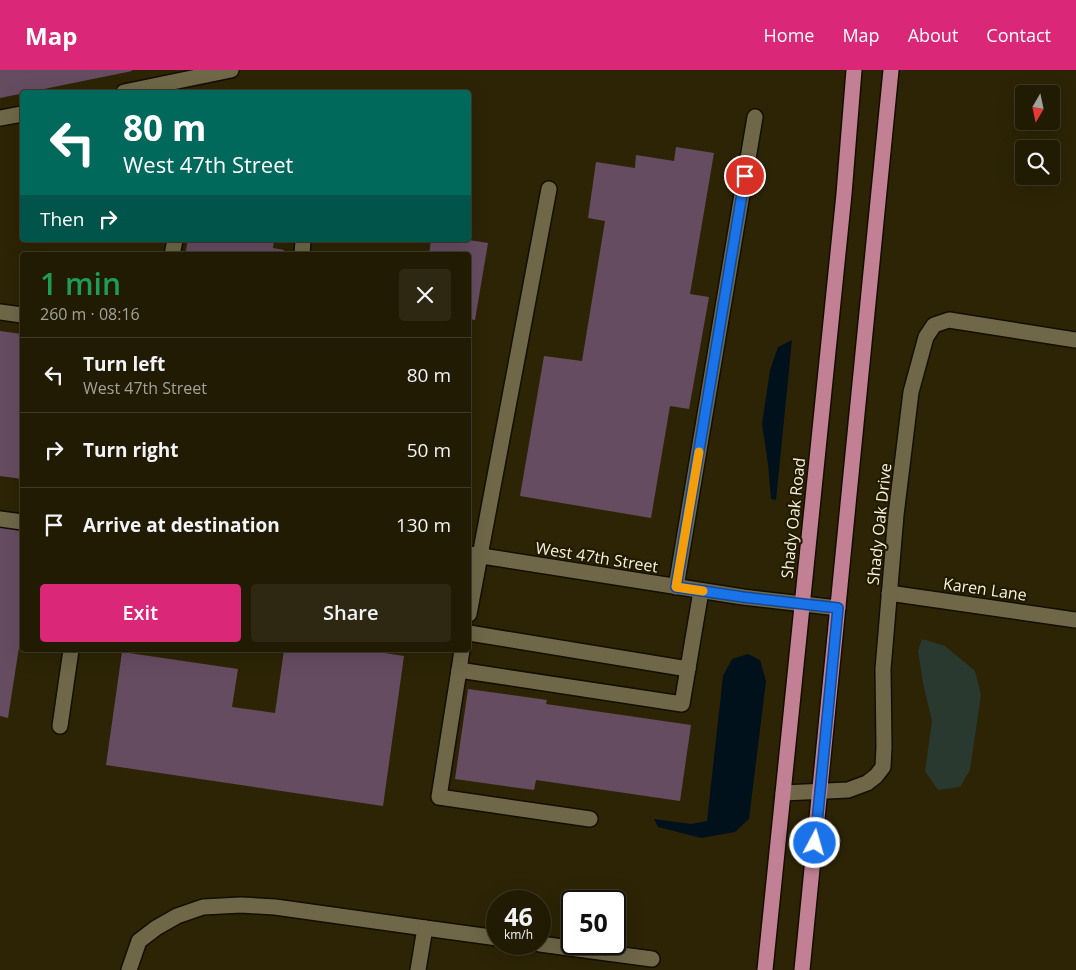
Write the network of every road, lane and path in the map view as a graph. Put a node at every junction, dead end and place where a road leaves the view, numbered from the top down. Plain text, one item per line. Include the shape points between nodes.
1 (231, 70) edge
2 (854, 70) edge
3 (891, 70) edge
4 (134, 90) edge
5 (20, 114) edge
6 (755, 117) dead end
7 (0, 118) edge
8 (549, 188) dead end
9 (0, 312) edge
10 (20, 315) edge
11 (1076, 340) edge
12 (0, 519) edge
13 (20, 522) edge
14 (474, 555) edge
15 (676, 587) junction
16 (471, 590) edge
17 (701, 591) junction
18 (889, 593) junction
19 (801, 604) junction
20 (838, 608) junction
21 (1076, 620) edge
22 (471, 633) edge
23 (71, 652) edge
24 (462, 652) edge
25 (688, 669) junction
26 (459, 670) junction
27 (60, 726) dead end
28 (820, 791) junction
29 (783, 793) junction
30 (590, 819) dead end
31 (425, 928) junction
32 (486, 936) edge
33 (551, 945) edge
34 (652, 959) dead end
35 (128, 970) edge
36 (418, 970) edge
37 (765, 970) edge
38 (802, 970) edge

1 - 4 street
2 - 19 main road, Shady Oak Road
3 - 20 main road
5 - 7 street
6 - 15 street
8 - 14 street
9 - 10 street
11 - 18 street, Shady Oak Drive via 950,320 934,325 926,337 911,392
12 - 13 street
14 - 15 street, West 47th Street
14 - 16 street
15 - 17 street, West 47th Street
17 - 19 street, West 47th Street
17 - 25 street
18 - 21 street, Karen Lane
18 - 28 street, Shady Oak Drive via 883,669 882,767 868,783 848,790
19 - 20 street, West 47th Street
19 - 29 main road, Shady Oak Road
20 - 28 main road
22 - 25 street
23 - 27 street
24 - 26 street
25 - 26 street via 682,704
26 - 30 street via 439,797
28 - 29 street, Shady Oak Drive
28 - 38 main road
29 - 37 main road, Shady Oak Road
31 - 32 street
31 - 35 street via 275,906 203,907 177,916 140,941
31 - 36 street
33 - 34 street

